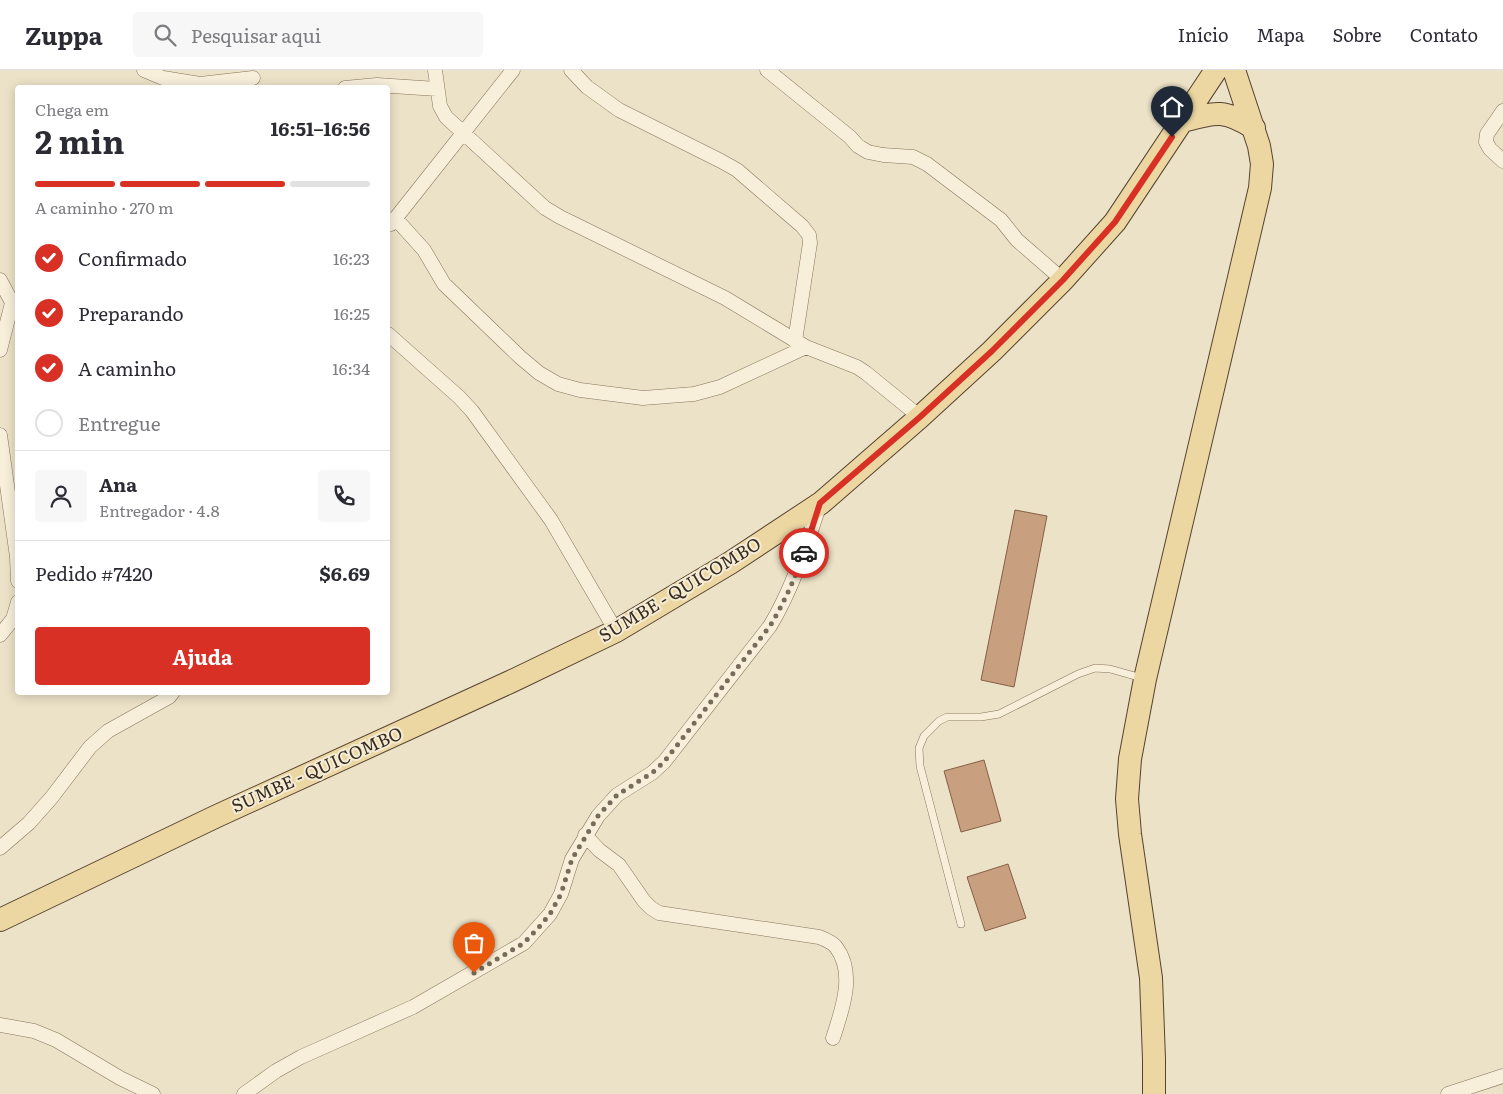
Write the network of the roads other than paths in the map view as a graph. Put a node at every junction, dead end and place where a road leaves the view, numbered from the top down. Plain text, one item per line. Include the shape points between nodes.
1 (144, 70) edge
2 (434, 70) edge
3 (512, 70) edge
4 (571, 70) edge
5 (768, 70) edge
6 (1216, 70) edge
7 (1234, 70) edge
8 (254, 78) edge
9 (390, 86) edge
10 (437, 89) junction
11 (1503, 111) edge
12 (1183, 121) junction
13 (1254, 128) junction
14 (463, 134) junction
15 (1503, 161) edge
16 (390, 222) edge
17 (0, 280) edge
18 (1063, 280) junction
19 (15, 308) edge
20 (2, 334) edge
21 (390, 336) edge
22 (800, 344) junction
23 (0, 350) edge
24 (920, 417) junction
25 (0, 435) edge
26 (820, 503) junction
27 (15, 542) edge
28 (15, 612) edge
29 (616, 631) junction
30 (0, 635) edge
31 (1145, 679) junction
32 (171, 695) edge
33 (585, 835) junction
34 (0, 848) edge
35 (0, 920) edge
36 (962, 924) dead end
37 (0, 1025) edge
38 (833, 1038) dead end
39 (1503, 1076) edge
40 (153, 1094) edge
41 (244, 1094) edge
42 (1154, 1094) edge
43 (1448, 1094) edge

1 - 8 street via 163,78 200,84
2 - 10 street
3 - 14 street
4 - 22 street via 619,110 737,170 802,226 809,235 810,243
5 - 18 street via 868,152 913,157 928,164 1001,220 1017,240
6 - 12 main road, SUMBE - QUICOMBO
7 - 13 main road
9 - 10 street
10 - 14 street via 446,117
11 - 15 street via 1487,134 1486,142
12 - 13 main road via 1219,113 1236,116
12 - 18 main road, SUMBE - QUICOMBO via 1115,222
13 - 31 main road via 1262,164 1260,188
14 - 16 street
14 - 22 street via 552,213 725,298
16 - 22 street via 424,250 444,284 520,357 558,384 642,398 694,394 720,387
17 - 19 street
18 - 24 main road, SUMBE - QUICOMBO
19 - 20 street
20 - 23 street
21 - 29 street via 477,417 552,520
22 - 24 street via 857,367
24 - 26 main road, SUMBE - QUICOMBO
25 - 27 street
26 - 29 main road, SUMBE - QUICOMBO via 730,563
26 - 33 street via 798,569 770,626 664,762 617,795
28 - 30 street
29 - 35 main road, SUMBE - QUICOMBO
31 - 36 lane via 1095,668 999,714 939,720 924,736 919,748 920,766
31 - 42 main road via 1130,759 1127,798 1151,978
32 - 34 street via 108,731 90,746 52,797
33 - 38 street via 619,866 644,901 659,913 819,937 835,946 844,965 846,996
33 - 41 street via 550,914 524,943 413,1006 284,1066
37 - 40 street via 34,1031 56,1040
39 - 43 street

